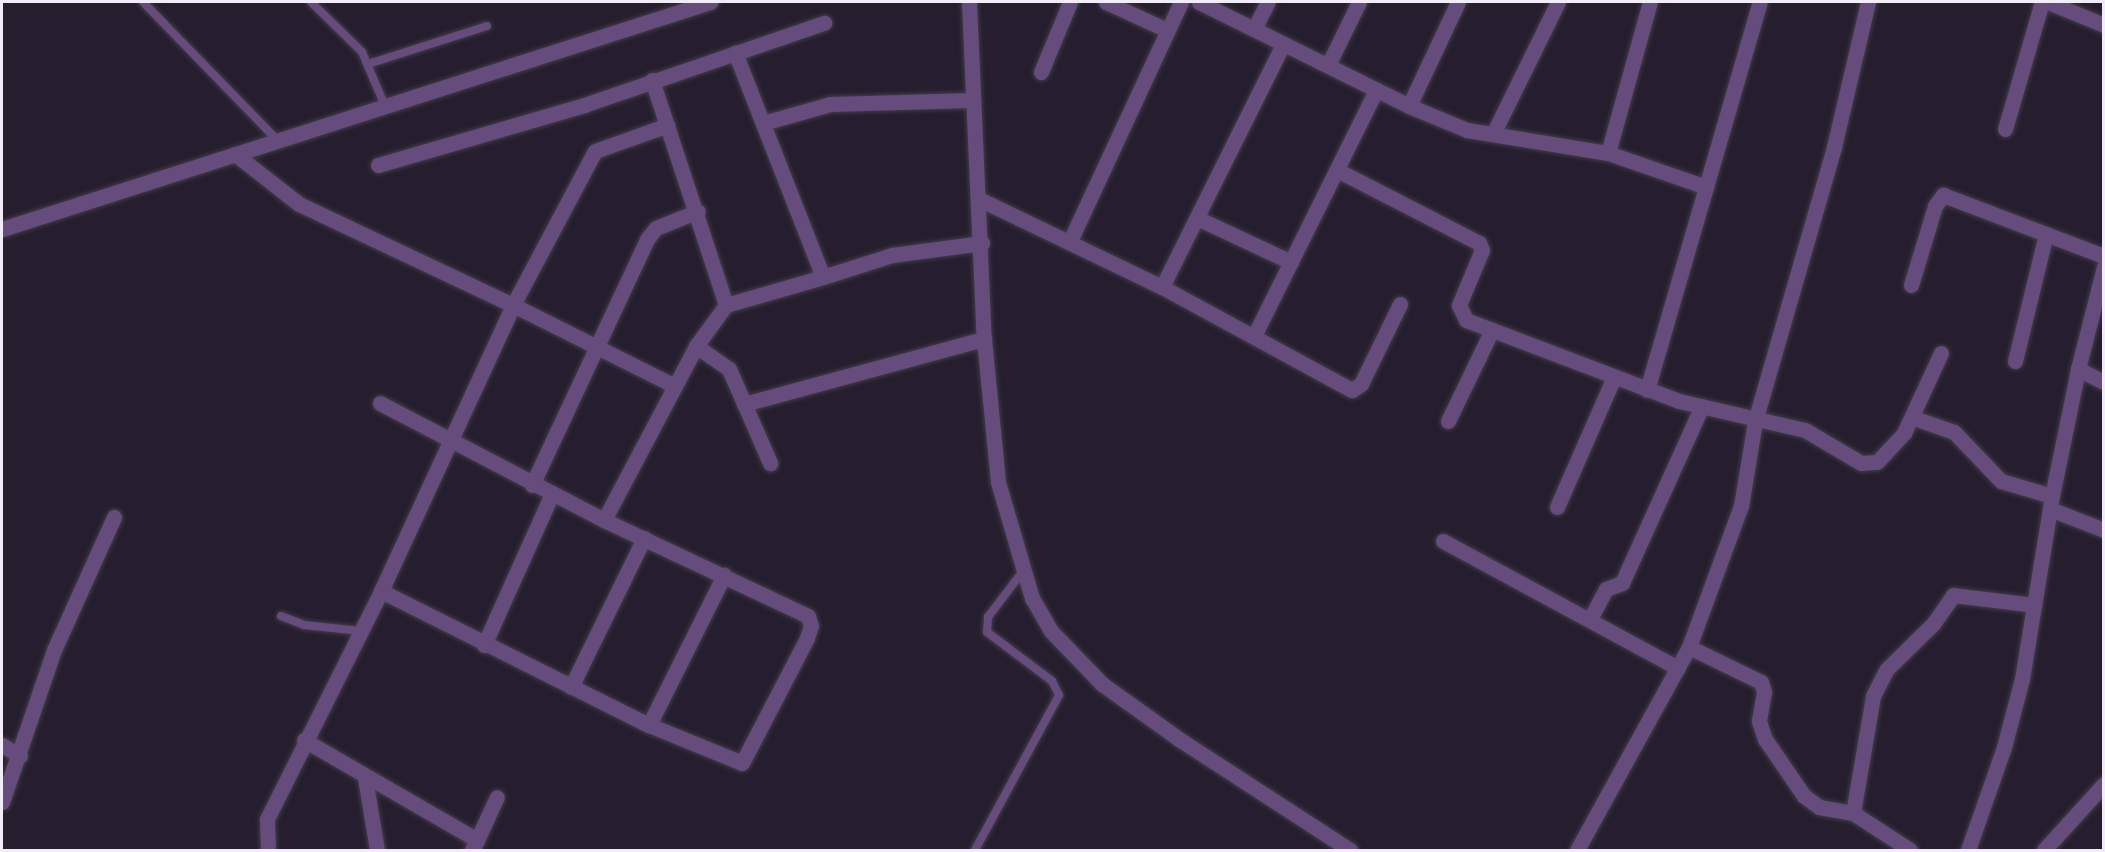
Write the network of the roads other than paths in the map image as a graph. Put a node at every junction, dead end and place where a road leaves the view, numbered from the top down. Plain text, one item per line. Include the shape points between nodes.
1 (143, 2) edge
2 (311, 2) edge
3 (710, 2) edge
4 (969, 2) edge
5 (1070, 2) edge
6 (1106, 2) edge
7 (1180, 2) edge
8 (1199, 2) edge
9 (1268, 2) edge
10 (1359, 2) edge
11 (1458, 2) edge
12 (1558, 2) edge
13 (1650, 2) edge
14 (1760, 2) edge
15 (1868, 2) edge
16 (2042, 2) edge
17 (2048, 2) edge
18 (824, 23) dead end
19 (2103, 25) edge
20 (487, 26) dead end
21 (1254, 29) junction
22 (1167, 30) junction
23 (1283, 44) junction
24 (735, 53) junction
25 (368, 64) junction
26 (1328, 65) junction
27 (1041, 72) dead end
28 (652, 80) junction
29 (1376, 90) junction
30 (971, 100) junction
31 (385, 106) junction
32 (1409, 106) junction
33 (764, 123) junction
34 (668, 125) junction
35 (2005, 129) dead end
36 (1493, 134) junction
37 (277, 140) junction
38 (1608, 153) junction
39 (235, 154) junction
40 (378, 165) dead end
41 (1337, 170) junction
42 (1706, 187) junction
43 (979, 199) junction
44 (698, 211) junction
45 (1197, 218) junction
46 (2, 229) edge
47 (2046, 234) junction
48 (1070, 241) junction
49 (982, 243) junction
50 (2103, 256) edge
51 (1291, 262) junction
52 (2103, 267) edge
53 (823, 277) junction
54 (1911, 285) dead end
55 (1162, 288) junction
56 (1400, 304) dead end
57 (513, 305) junction
58 (726, 305) junction
59 (1492, 330) junction
60 (1254, 336) junction
61 (984, 339) junction
62 (598, 346) junction
63 (696, 346) junction
64 (1941, 353) dead end
65 (2014, 361) dead end
66 (2078, 369) junction
67 (1614, 377) junction
68 (2103, 382) edge
69 (675, 386) junction
70 (1647, 390) junction
71 (380, 403) dead end
72 (744, 404) junction
73 (1702, 406) junction
74 (1914, 418) junction
75 (1448, 421) dead end
76 (1755, 421) junction
77 (452, 440) junction
78 (770, 463) dead end
79 (532, 485) junction
80 (552, 494) junction
81 (2051, 502) junction
82 (1557, 507) dead end
83 (114, 517) dead end
84 (604, 520) junction
85 (2103, 530) edge
86 (644, 538) junction
87 (1443, 541) dead end
88 (1023, 571) junction
89 (724, 575) junction
90 (381, 591) junction
91 (2034, 605) junction
92 (281, 616) dead end
93 (1590, 619) junction
94 (361, 631) junction
95 (484, 645) junction
96 (1689, 647) junction
97 (1678, 668) junction
98 (571, 687) junction
99 (649, 725) junction
100 (304, 740) junction
101 (2, 745) edge
102 (20, 756) junction
103 (365, 778) junction
104 (2103, 785) edge
105 (497, 797) dead end
106 (2, 802) edge
107 (1853, 813) junction
108 (475, 845) edge
109 (268, 850) edge
110 (377, 850) edge
111 (975, 850) edge
112 (1350, 850) edge
113 (1577, 850) edge
114 (1910, 850) edge
115 (1968, 850) edge
116 (2044, 850) edge

1 - 37 lane
2 - 25 lane via 362,52
3 - 31 street
4 - 30 street
5 - 27 street
6 - 22 street
7 - 22 street
8 - 21 street
9 - 21 street
10 - 26 street
11 - 32 street
12 - 36 street
13 - 38 street
14 - 42 street
15 - 76 street via 1834,147
16 - 35 street
17 - 19 street
18 - 24 street
20 - 25 lane
21 - 23 street
22 - 48 street
23 - 26 street
23 - 45 street
24 - 28 street
24 - 33 street
25 - 31 lane
26 - 29 street
28 - 34 street
28 - 40 street via 584,105
29 - 32 street
29 - 41 street
30 - 33 street via 830,104
30 - 43 street
31 - 37 street
32 - 36 street via 1450,125
33 - 53 street
34 - 44 street
34 - 57 street via 596,151
36 - 38 street
37 - 39 street
38 - 42 street
39 - 46 street
39 - 57 street via 299,204
41 - 51 street
41 - 59 street via 1479,243 1482,250 1459,310 1466,320
42 - 70 street
43 - 48 street
43 - 49 street
44 - 58 street
44 - 62 street via 656,228 646,239
45 - 51 street
45 - 55 street
47 - 50 street
47 - 54 street via 1943,195 1935,206
47 - 65 street
48 - 55 street
49 - 53 street via 892,255
49 - 61 street
51 - 60 street
52 - 66 street
53 - 58 street
55 - 60 street
56 - 60 street via 1361,384 1352,390
57 - 62 street
57 - 77 street
58 - 63 street
59 - 67 street
59 - 75 street
61 - 72 street
61 - 88 street via 998,482
62 - 69 street
62 - 79 street
63 - 69 street
63 - 72 street via 729,369
64 - 74 street
66 - 68 street
66 - 81 street
67 - 70 street
67 - 82 street
69 - 84 street
70 - 73 street
71 - 77 street
72 - 78 street
73 - 76 street
73 - 93 street via 1622,583 1605,589
74 - 76 street via 1886,455 1869,464 1805,430
74 - 81 street via 1954,432 2001,481
76 - 96 street via 1741,506
77 - 79 street
77 - 90 street
79 - 80 street
80 - 84 street
80 - 95 street
81 - 85 street
81 - 91 street
83 - 102 street via 54,650
84 - 86 street
86 - 89 street
86 - 98 street
87 - 93 street
88 - 111 lane via 988,617 987,632 1052,681 1059,695
88 - 112 street via 1032,598 1051,631 1102,684
89 - 99 street
89 - 99 street via 802,610 811,626 748,759 735,763
90 - 94 street
90 - 95 street
91 - 107 street via 1953,595 1933,624 1887,669 1873,696
91 - 115 street via 2022,679 2004,747
92 - 94 lane via 304,625
93 - 97 street
94 - 100 street
95 - 98 street
96 - 97 street
96 - 107 street via 1761,682 1764,692 1759,721 1765,739 1790,779 1819,807
97 - 113 street
98 - 99 street
100 - 103 street
100 - 109 street via 267,819
101 - 102 street
102 - 106 street
103 - 108 street
103 - 110 street
104 - 116 street
105 - 108 street
107 - 114 street

